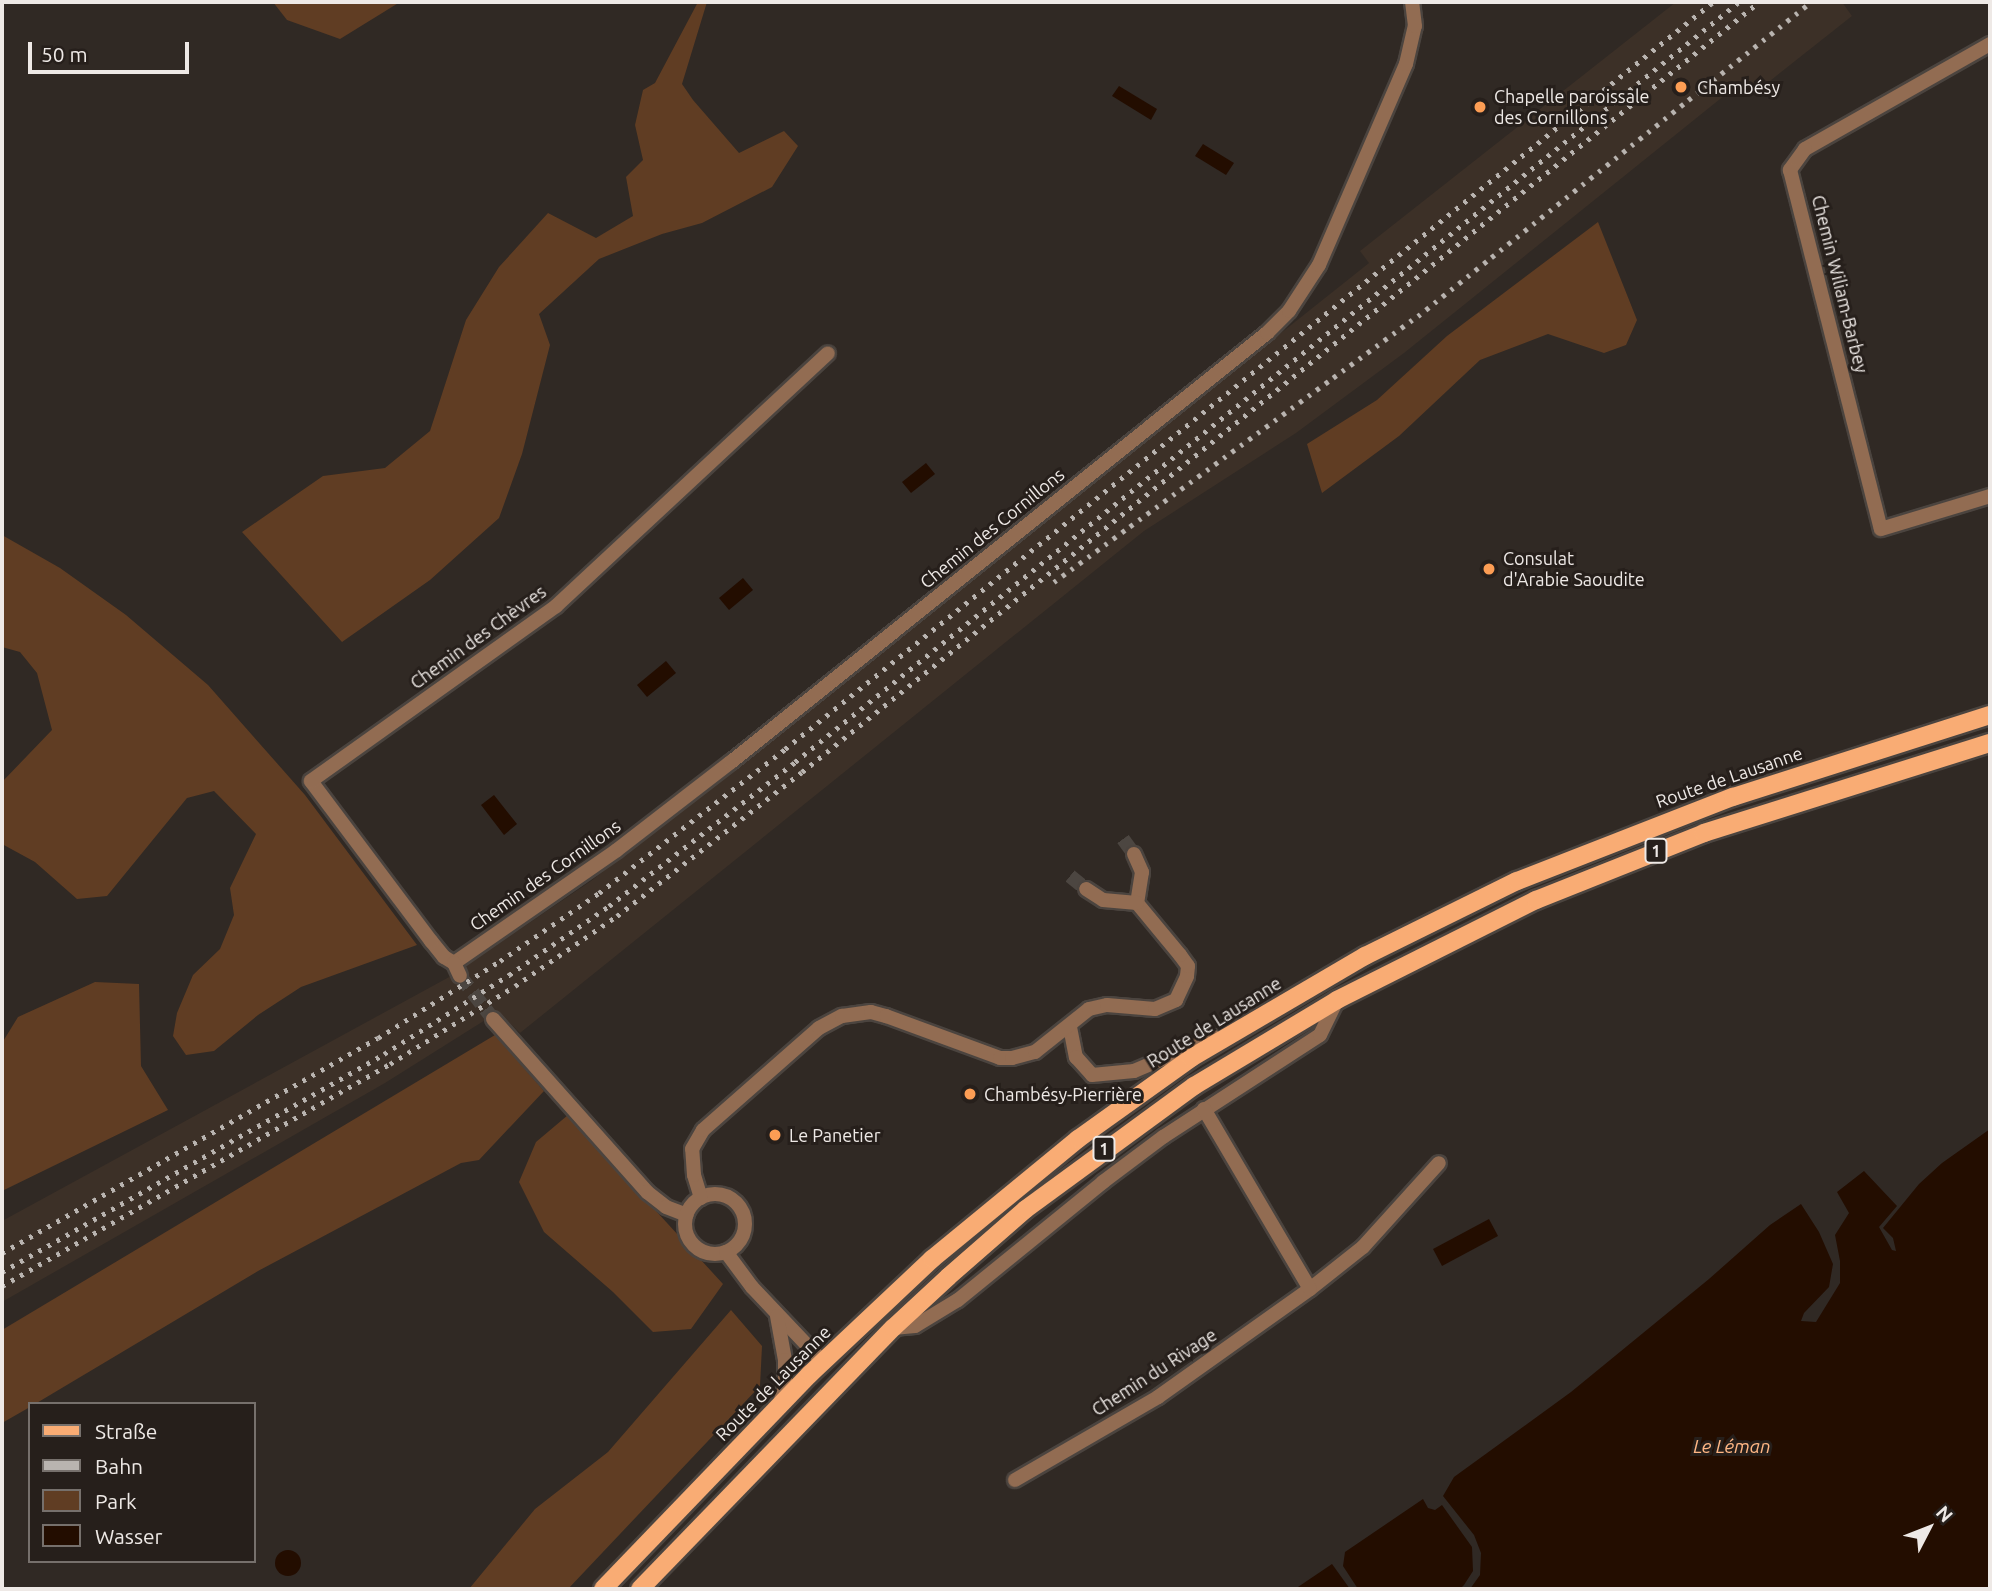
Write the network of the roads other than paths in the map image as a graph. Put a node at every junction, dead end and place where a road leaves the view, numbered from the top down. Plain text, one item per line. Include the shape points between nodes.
1 (1412, 2) edge
2 (1990, 44) edge
3 (828, 353) dead end
4 (1990, 496) edge
5 (1990, 715) edge
6 (1990, 743) edge
7 (1134, 854) tunnel mouth
8 (1086, 889) tunnel mouth
9 (1137, 903) junction
10 (457, 969) joint
11 (1337, 1000) junction
12 (493, 1019) tunnel mouth
13 (1249, 1022) junction
14 (1070, 1027) junction
15 (1204, 1109) junction
16 (1439, 1163) dead end
17 (701, 1198) junction
18 (687, 1215) junction
19 (726, 1252) junction
20 (1310, 1289) junction
21 (776, 1314) junction
22 (893, 1328) junction
23 (822, 1362) junction
24 (842, 1381) junction
25 (780, 1404) junction
26 (1015, 1480) dead end
27 (603, 1589) edge
28 (640, 1589) edge

1 - 10 street, Chemin des Cornillons via 1415,26 1406,64 1319,265 1289,311 732,762
2 - 4 street, Chemin Wiliam-Barbey via 1805,149 1790,170 1881,528
3 - 10 street, Chemin des Chèvres via 556,606 311,781 430,941
5 - 13 main road, Route de Lausanne / 1 via 1745,793 1581,854 1442,916
6 - 11 main road, 1 via 1804,800 1598,874 1474,929
7 - 9 street via 1142,872
8 - 9 street via 1104,900
9 - 14 street via 1188,967 1182,993 1155,1009 1107,1005 1089,1009
11 - 15 street via 1320,1035
11 - 22 main road, 1 via 1194,1086 1105,1148 1026,1209
12 - 18 street via 647,1192 666,1207
13 - 14 street via 1134,1071 1092,1075 1076,1057
13 - 23 main road, Route de Lausanne / 1 via 1135,1097 1013,1189
14 - 17 street via 1035,1052 1000,1058 871,1012 842,1016 819,1028 703,1130 692,1149
15 - 20 street
15 - 22 street via 1103,1182 958,1300 915,1326
16 - 20 street, Chemin du Rivage via 1363,1247
17 - 18 street
17 - 19 street via 730,1198 742,1212 742,1236
18 - 19 street via 687,1234 698,1249
19 - 21 street
20 - 26 street, Chemin du Rivage via 1158,1397
21 - 23 street
21 - 25 street via 785,1360
22 - 24 main road, 1
23 - 24 main road
23 - 25 main road, Route de Lausanne / 1
24 - 28 main road, 1
25 - 27 main road, Route de Lausanne / 1

